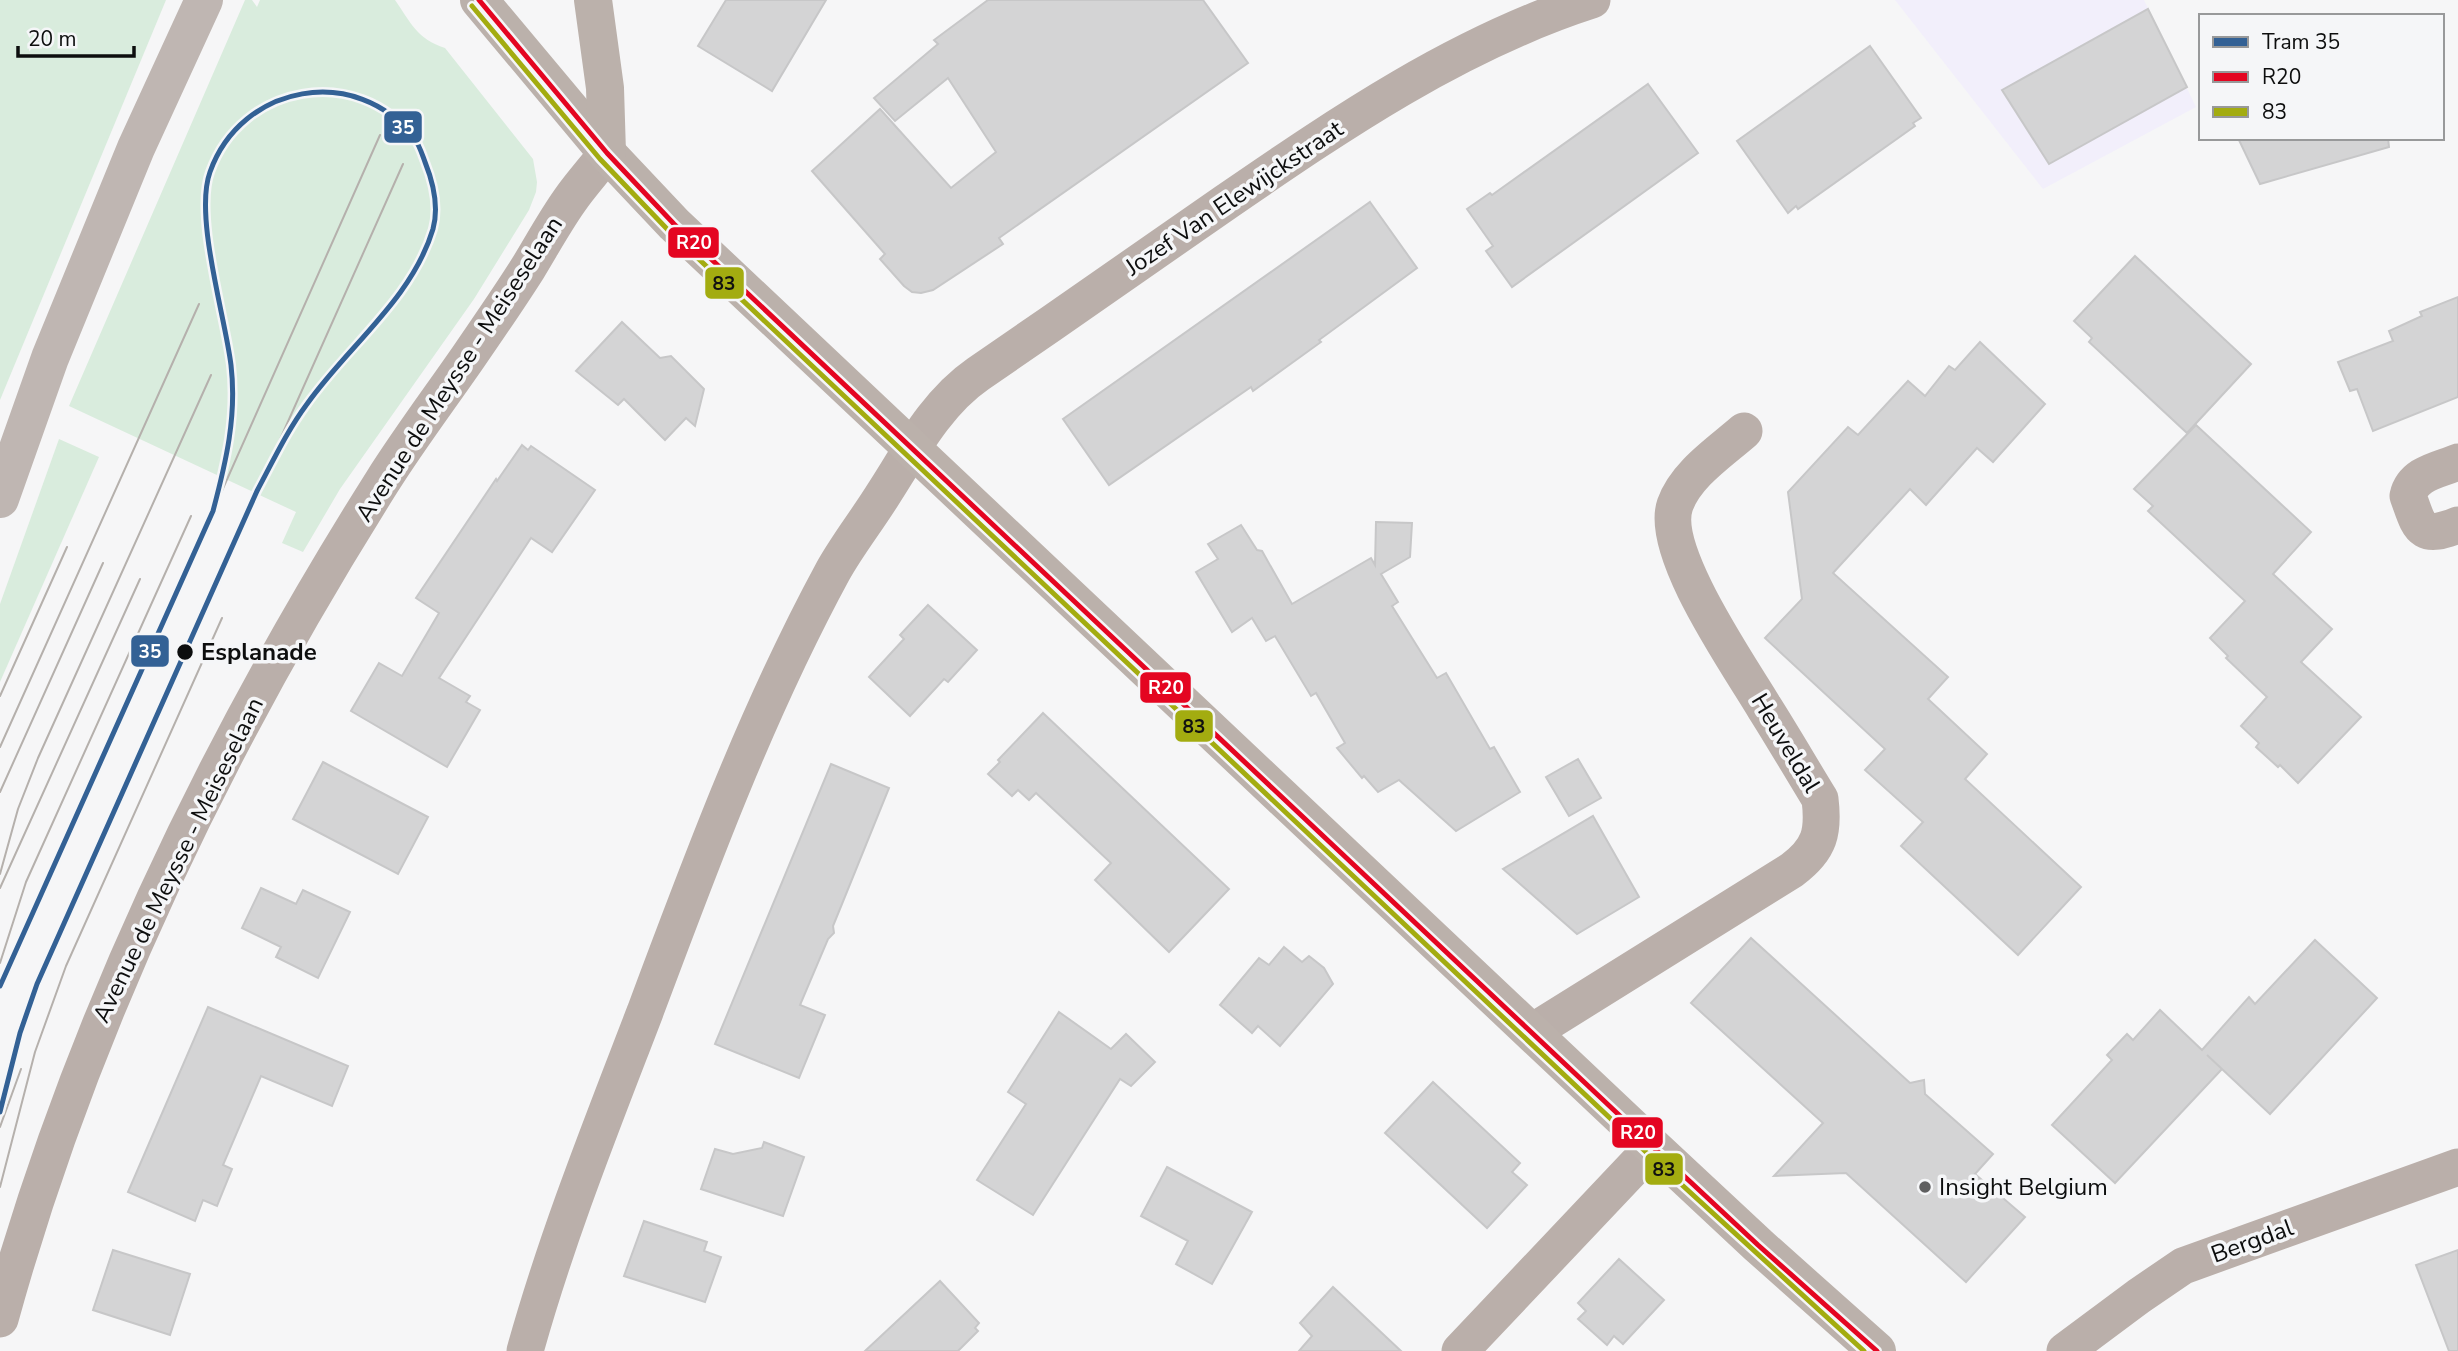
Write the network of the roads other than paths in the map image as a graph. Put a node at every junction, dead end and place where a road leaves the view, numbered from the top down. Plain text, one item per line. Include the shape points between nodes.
1 (204, 0) edge
2 (480, 0) edge
3 (593, 0) edge
4 (1592, 0) edge
5 (607, 153) junction
6 (1744, 431) dead end
7 (913, 449) junction
8 (2458, 462) edge
9 (0, 499) edge
10 (2458, 526) edge
11 (1532, 1032) junction
12 (1653, 1147) junction
13 (2458, 1167) edge
14 (0, 1319) edge
15 (525, 1351) edge
16 (1460, 1351) edge
17 (1877, 1351) edge
18 (2065, 1351) edge

1 - 9 highway via 136,148 50,358
2 - 5 main road
3 - 5 main road via 605,88
4 - 7 street, Jozef Van Elewijckstraat via 1455,58 1326,134 965,383
5 - 7 main road via 683,233
5 - 14 street, Avenue de Meysse - Meiseselaan via 570,200 509,298 383,480 224,755 90,1046 48,1161
6 - 11 street, Heuveldal via 1682,489 1673,527 1702,604 1820,799 1823,822 1818,842 1807,860 1793,870
7 - 11 main road
7 - 15 street, Jozef Van Elewijckstraat via 835,568 763,715 696,874 612,1097
8 - 10 street via 2420,477 2408,496 2423,529 2438,533
11 - 12 main road
12 - 16 street
12 - 17 main road
13 - 18 street, Bergdal via 2183,1266

